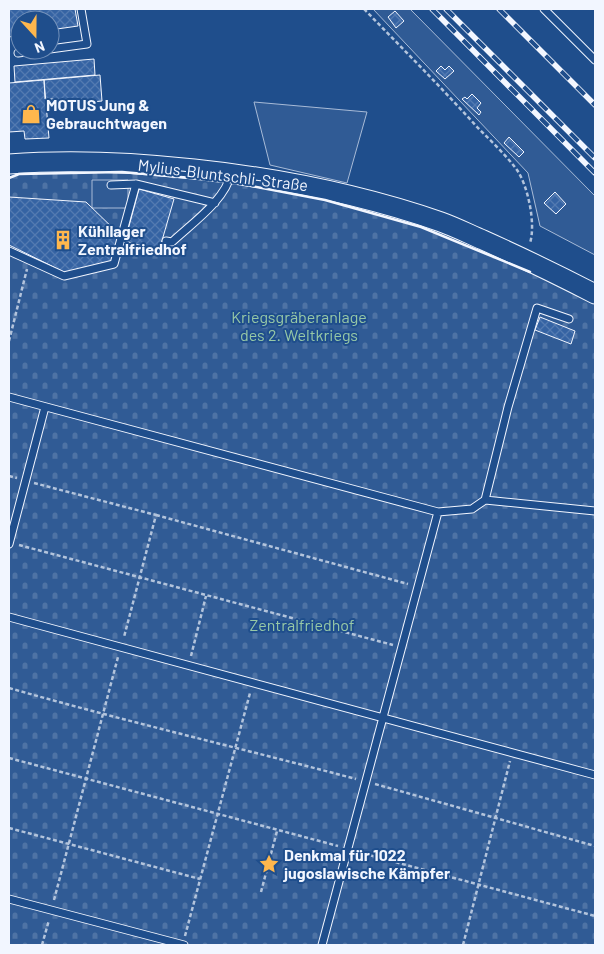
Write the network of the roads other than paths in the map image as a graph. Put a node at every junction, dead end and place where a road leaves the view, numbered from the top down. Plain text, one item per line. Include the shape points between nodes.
1 (81, 9) edge
2 (544, 9) edge
3 (60, 48) edge
4 (595, 60) edge
5 (9, 164) edge
6 (231, 173) junction
7 (136, 184) junction
8 (111, 185) dead end
9 (215, 202) junction
10 (166, 241) dead end
11 (9, 251) edge
12 (595, 294) edge
13 (569, 319) dead end
14 (9, 397) edge
15 (44, 407) junction
16 (485, 500) junction
17 (438, 512) junction
18 (595, 512) edge
19 (9, 543) edge
20 (9, 617) edge
21 (382, 718) junction
22 (595, 775) edge
23 (9, 899) edge
24 (184, 945) edge
25 (322, 945) edge

1 - 3 lane via 87,44
2 - 4 lane
5 - 6 street, Mylius-Bluntschli-Straße via 84,160
6 - 9 lane via 230,182
6 - 12 street, Mylius-Bluntschli-Straße via 364,198 442,223
7 - 8 lane
7 - 9 lane
7 - 11 lane via 114,264 64,276
9 - 10 lane via 172,242
13 - 16 lane via 537,308
14 - 15 lane
15 - 17 lane
15 - 19 lane
16 - 17 lane via 472,509
16 - 18 lane
17 - 21 lane
20 - 21 lane
21 - 22 lane
21 - 25 lane
23 - 24 lane

